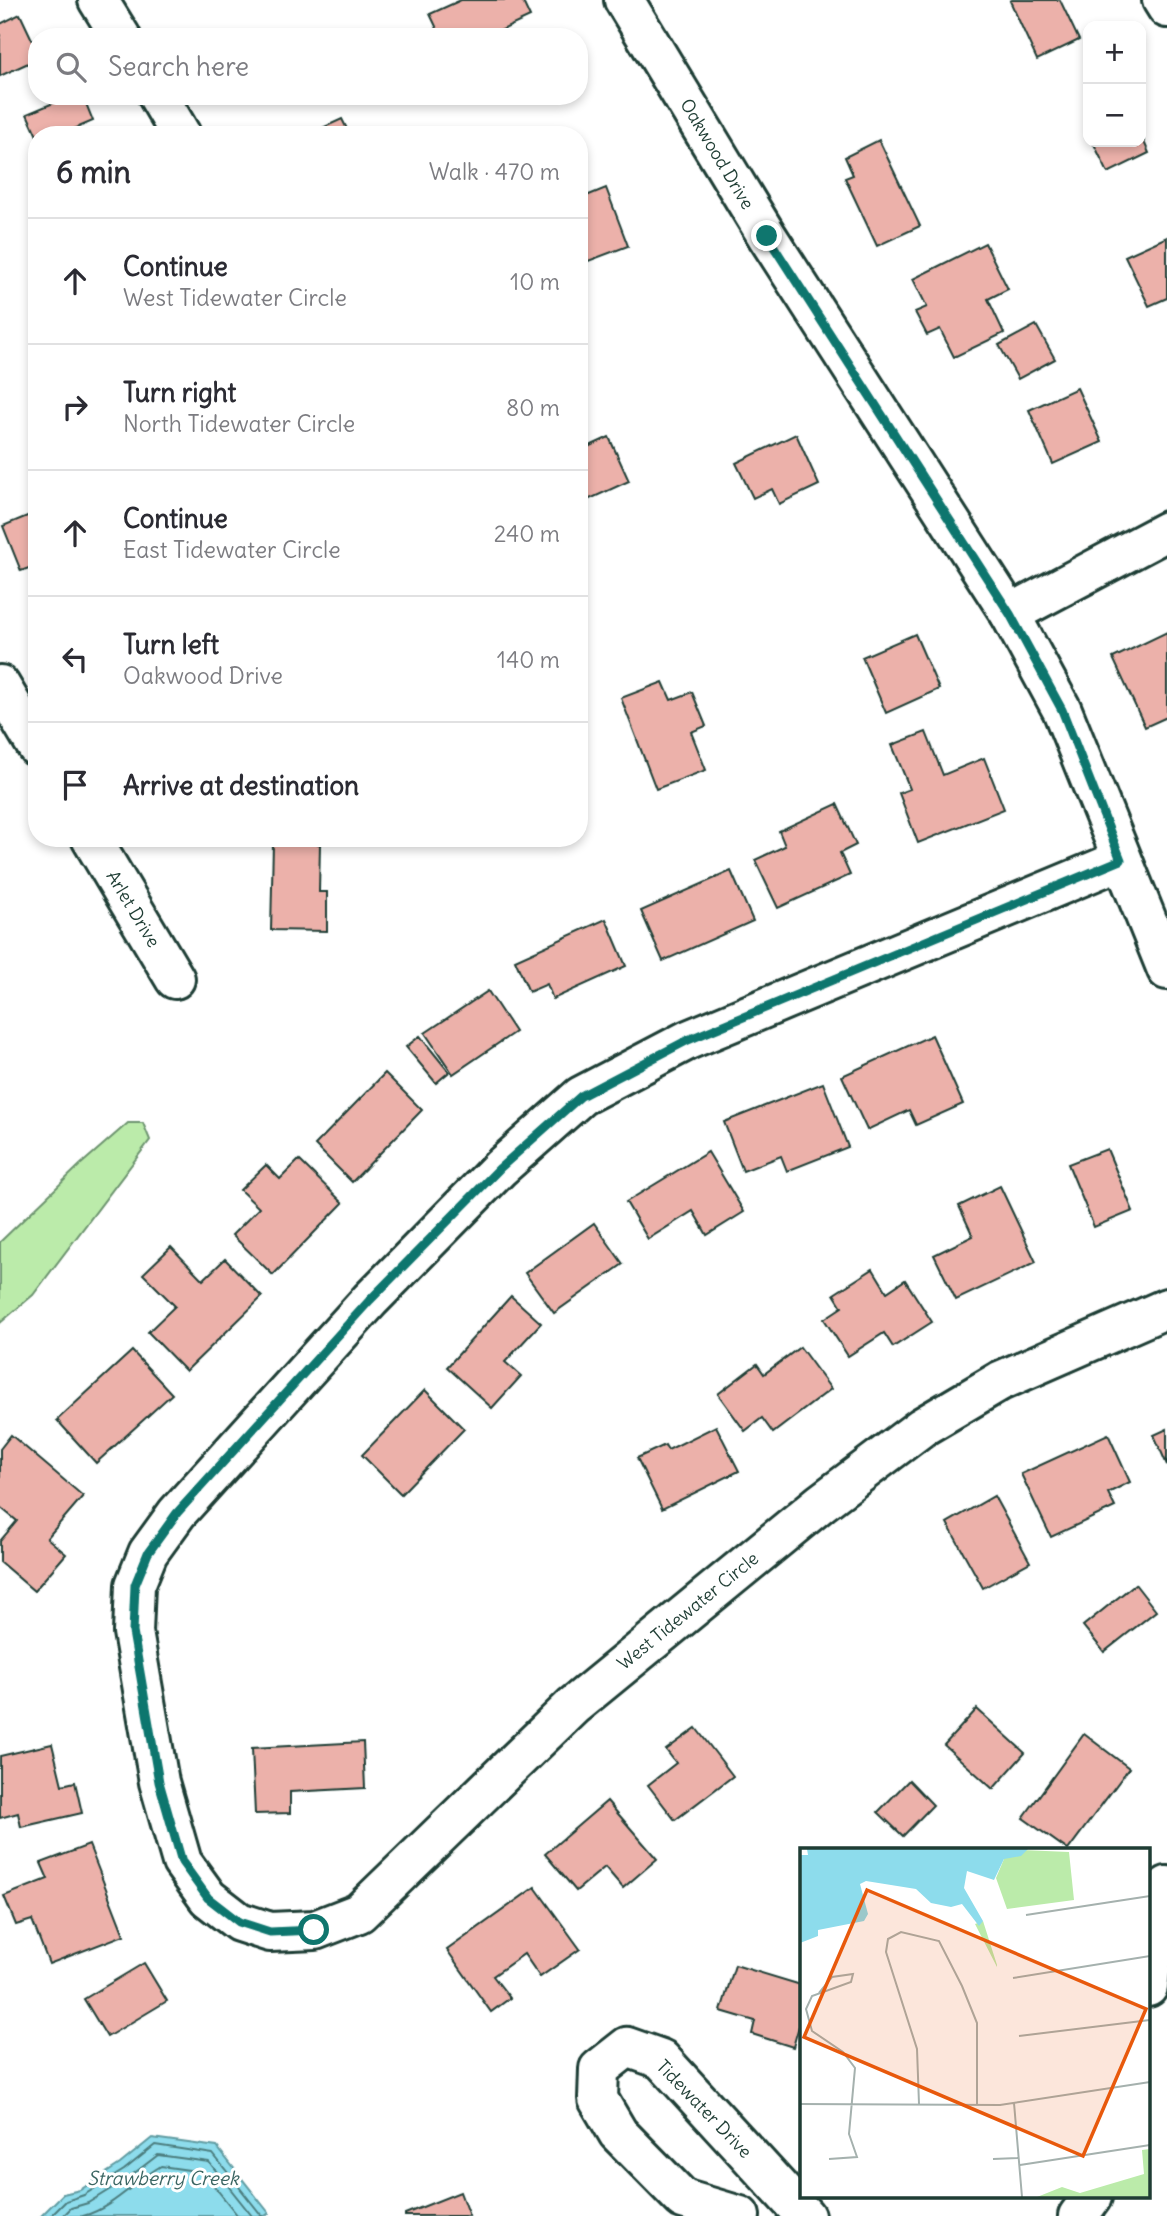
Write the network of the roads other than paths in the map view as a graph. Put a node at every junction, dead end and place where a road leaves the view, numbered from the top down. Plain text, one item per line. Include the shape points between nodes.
1 (99, 0) edge
2 (624, 0) edge
3 (1162, 0) edge
4 (1167, 8) edge
5 (116, 28) edge
6 (163, 105) edge
7 (176, 126) edge
8 (1167, 531) edge
9 (1010, 614) junction
10 (0, 685) edge
11 (28, 732) edge
12 (96, 847) edge
13 (1121, 860) junction
14 (1167, 970) edge
15 (175, 979) dead end
16 (1167, 1308) edge
17 (1167, 1886) edge
18 (1150, 1972) edge
19 (1091, 2198) edge
20 (740, 2216) edge
21 (805, 2216) edge
22 (1078, 2216) edge

1 - 5 street
2 - 9 street, Oakwood Drive via 767,236
3 - 4 street
6 - 7 street
8 - 9 street
9 - 13 street, Oakwood Drive via 1062,710
10 - 11 street
12 - 15 street, Arlet Drive
13 - 14 street, Oakwood Drive
13 - 16 street, West Tidewater Circle via 688,1040 581,1096 500,1168 370,1300 177,1513 148,1553 135,1585 133,1632 159,1782 182,1862 208,1898 239,1922 270,1932 314,1930 359,1913 573,1706 821,1503 922,1427 1000,1381
17 - 18 street via 1158,1912
19 - 22 street
20 - 21 street, Tidewater Drive via 683,2199 618,2133 598,2099 599,2069 627,2047 661,2059

